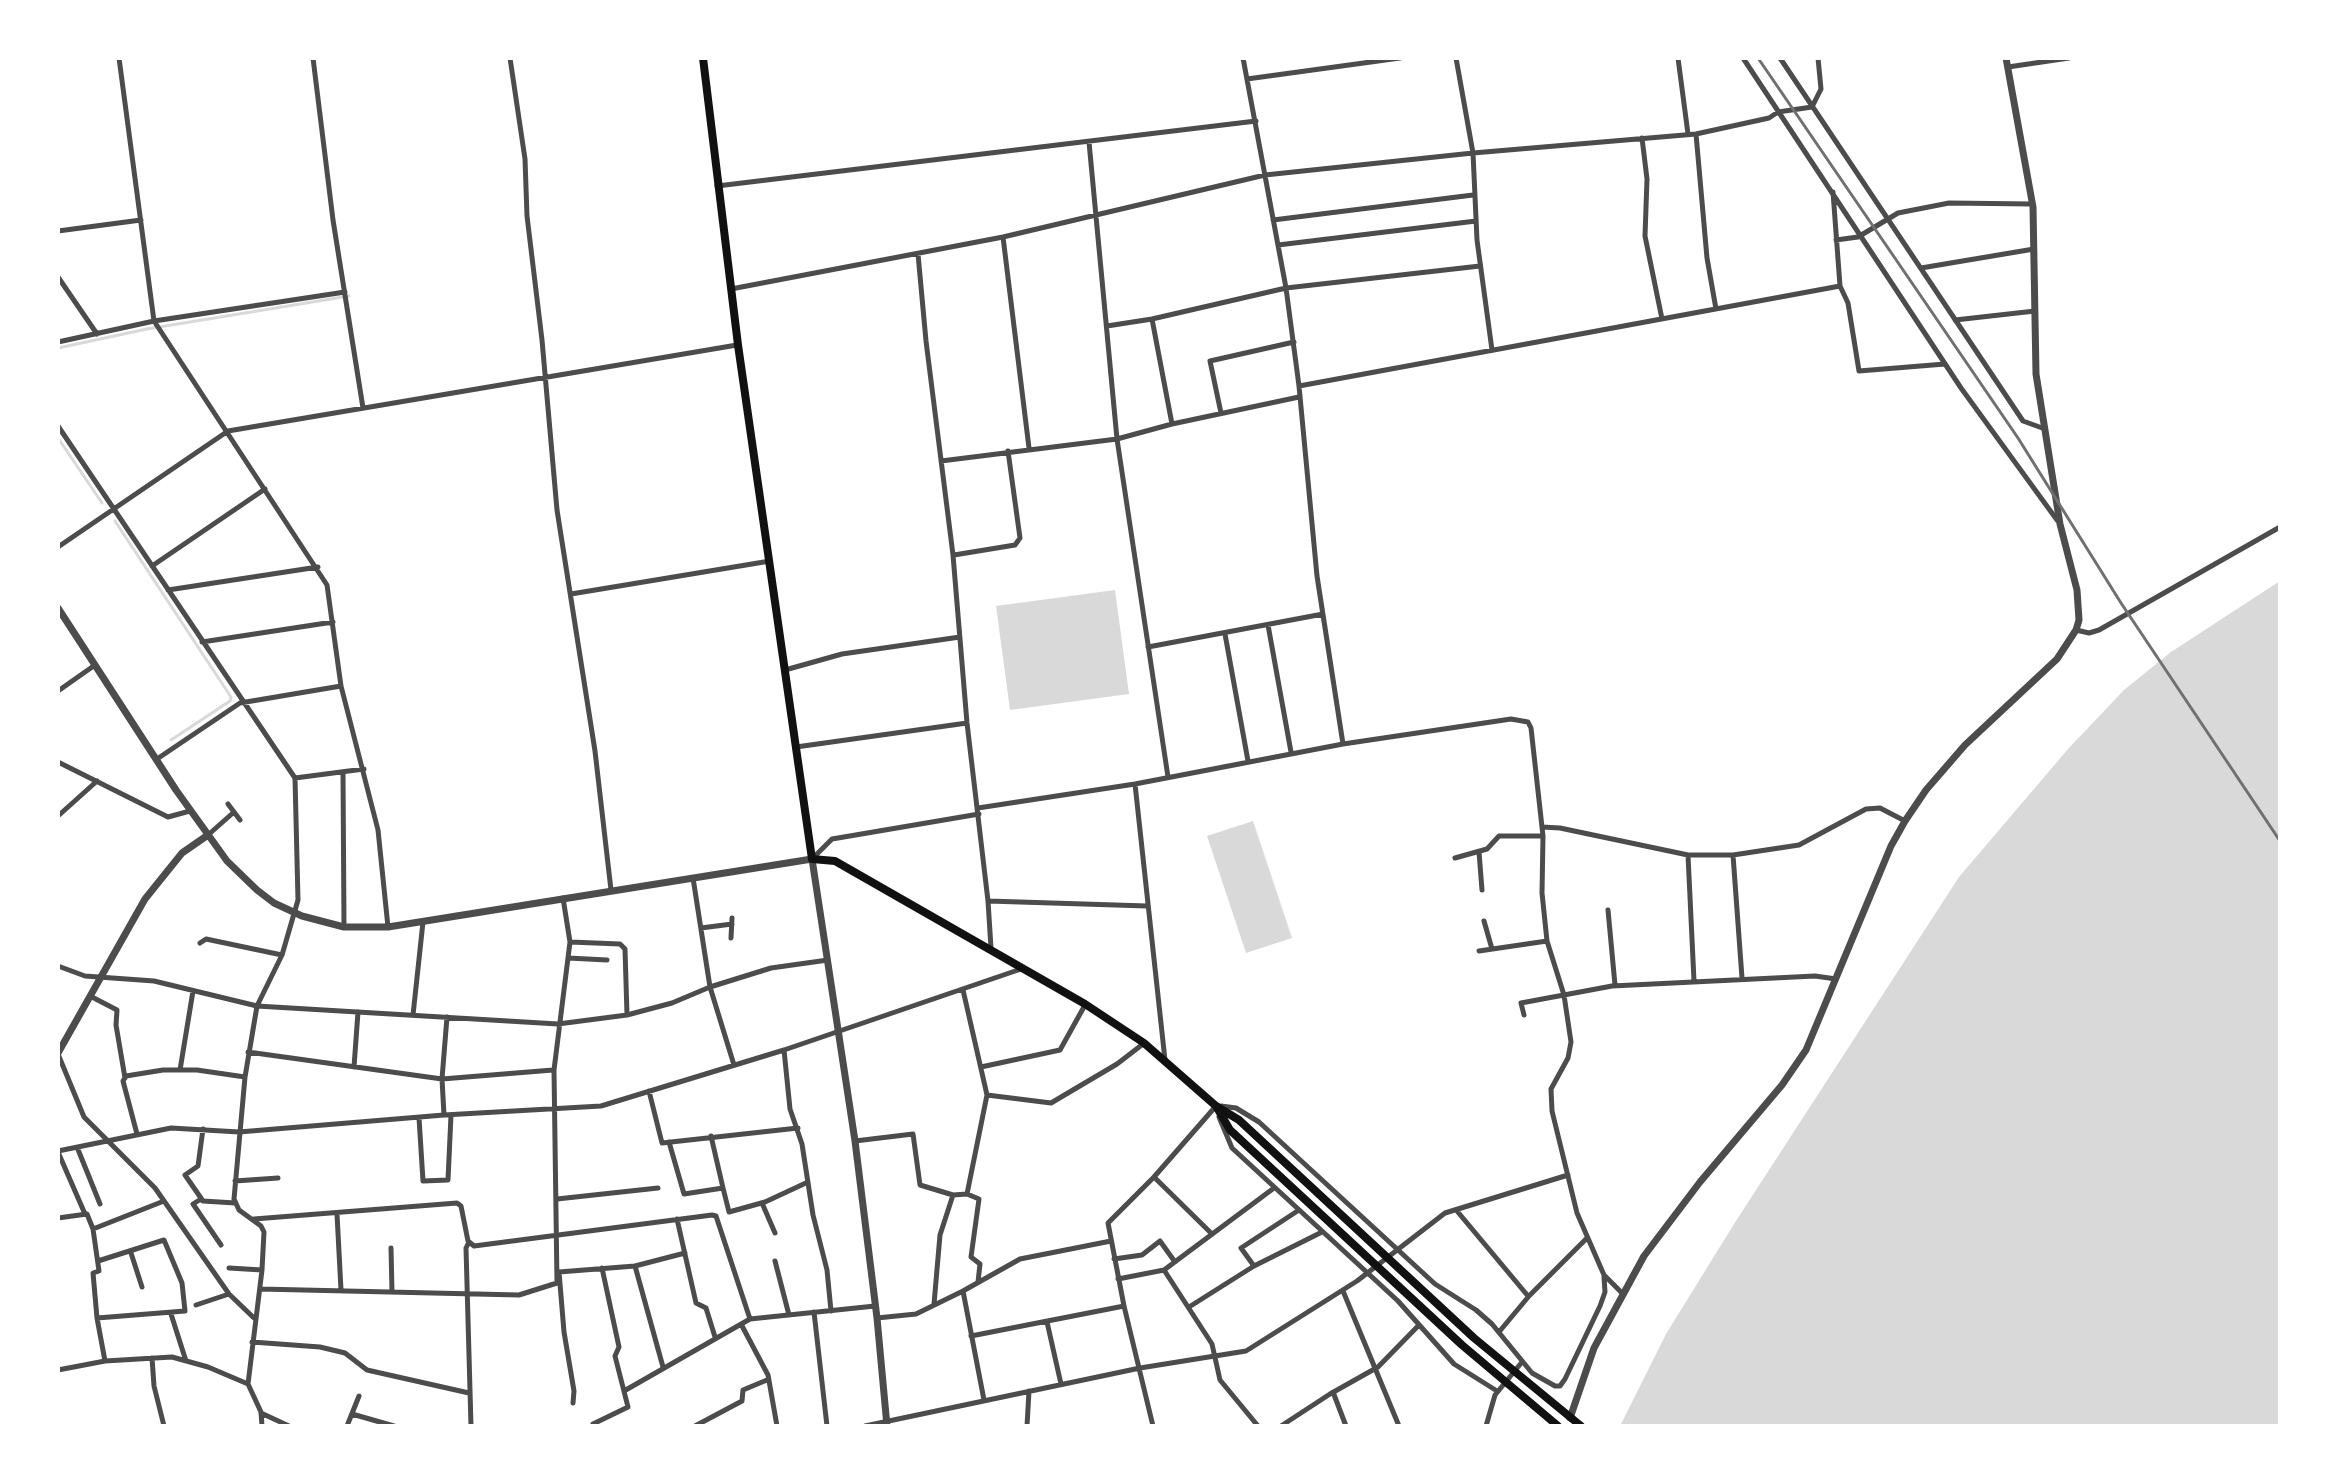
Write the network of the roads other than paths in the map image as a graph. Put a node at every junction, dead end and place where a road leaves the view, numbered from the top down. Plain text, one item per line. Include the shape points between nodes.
1 (119, 58) edge
2 (313, 58) edge
3 (510, 58) edge
4 (703, 58) edge
5 (1243, 58) edge
6 (1400, 58) edge
7 (1456, 58) edge
8 (1678, 58) edge
9 (1743, 58) edge
10 (1780, 58) edge
11 (1818, 58) edge
12 (2069, 58) edge
13 (2007, 62) edge
14 (1247, 79) junction
15 (1812, 107) junction
16 (1778, 112) junction
17 (1256, 121) junction
18 (1692, 134) junction
19 (1642, 138) junction
20 (1089, 142) junction
21 (1473, 153) junction
22 (1265, 175) junction
23 (717, 186) junction
24 (1833, 191) junction
25 (1473, 195) junction
26 (2032, 204) junction
27 (1097, 216) junction
28 (1887, 218) junction
29 (141, 220) junction
30 (1273, 220) junction
31 (1476, 221) junction
32 (58, 231) edge
33 (1861, 234) junction
34 (1003, 237) junction
35 (1836, 240) junction
36 (1278, 245) junction
37 (2034, 249) junction
38 (918, 254) junction
39 (1480, 266) junction
40 (1921, 268) junction
41 (58, 277) edge
42 (1840, 286) junction
43 (1286, 288) junction
44 (731, 289) junction
45 (345, 292) junction
46 (1716, 309) junction
47 (2035, 311) junction
48 (1152, 319) junction
49 (1662, 319) junction
50 (1955, 320) junction
51 (154, 321) junction
52 (1107, 326) junction
53 (97, 334) junction
54 (58, 342) edge
55 (1294, 342) junction
56 (738, 345) junction
57 (1492, 350) junction
58 (1945, 364) junction
59 (544, 378) junction
60 (1299, 386) junction
61 (1299, 397) junction
62 (363, 408) junction
63 (1221, 413) junction
64 (1172, 424) junction
65 (58, 426) edge
66 (2046, 430) junction
67 (227, 432) junction
68 (1117, 439) junction
69 (1029, 448) junction
70 (1008, 451) junction
71 (941, 461) junction
72 (265, 489) junction
73 (113, 509) junction
74 (2060, 524) junction
75 (2280, 527) edge
76 (58, 547) edge
77 (953, 555) junction
78 (770, 561) junction
79 (152, 566) junction
80 (318, 567) junction
81 (168, 590) junction
82 (571, 594) junction
83 (58, 608) edge
84 (1323, 614) junction
85 (333, 622) junction
86 (1268, 625) junction
87 (2076, 630) junction
88 (1225, 634) junction
89 (960, 637) junction
90 (202, 642) junction
91 (1148, 647) junction
92 (95, 665) junction
93 (785, 670) junction
94 (341, 686) junction
95 (58, 691) edge
96 (244, 702) junction
97 (967, 723) junction
98 (1343, 744) junction
99 (796, 747) junction
100 (1291, 752) junction
101 (157, 759) junction
102 (1248, 761) junction
103 (58, 762) edge
104 (364, 769) junction
105 (343, 772) junction
106 (1168, 777) junction
107 (295, 778) junction
108 (97, 781) junction
109 (1135, 784) junction
110 (228, 804) dead end
111 (191, 810) junction
112 (978, 811) junction
113 (234, 812) junction
114 (58, 816) edge
115 (240, 820) dead end
116 (1905, 821) junction
117 (1542, 827) junction
118 (208, 835) junction
119 (1543, 836) junction
120 (1479, 852) junction
121 (1688, 855) junction
122 (1733, 855) junction
123 (1455, 858) dead end
124 (812, 859) junction
125 (693, 878) junction
126 (611, 890) junction
127 (1482, 890) dead end
128 (563, 898) junction
129 (988, 901) junction
130 (1147, 906) junction
131 (1608, 910) dead end
132 (295, 912) junction
133 (423, 921) junction
134 (1484, 921) dead end
135 (344, 927) junction
136 (388, 927) junction
137 (701, 928) junction
138 (731, 938) dead end
139 (1547, 941) junction
140 (570, 942) junction
141 (200, 943) dead end
142 (991, 949) junction
143 (1492, 949) junction
144 (1479, 951) dead end
145 (282, 955) junction
146 (568, 958) junction
147 (607, 960) dead end
148 (828, 960) junction
149 (58, 966) edge
150 (1022, 968) junction
151 (101, 977) junction
152 (1742, 978) junction
153 (1837, 979) junction
154 (1694, 981) junction
155 (1615, 985) junction
156 (710, 987) junction
157 (963, 990) junction
158 (193, 991) junction
159 (1564, 995) junction
160 (90, 996) junction
161 (1085, 1004) junction
162 (257, 1006) junction
163 (358, 1012) junction
164 (627, 1015) junction
165 (1524, 1015) dead end
166 (413, 1016) junction
167 (447, 1017) junction
168 (558, 1024) junction
169 (839, 1031) junction
170 (1144, 1043) junction
171 (784, 1050) junction
172 (248, 1052) junction
173 (58, 1054) edge
174 (1165, 1061) junction
175 (734, 1065) junction
176 (354, 1067) junction
177 (981, 1067) junction
178 (180, 1070) junction
179 (554, 1070) junction
180 (245, 1077) junction
181 (125, 1078) junction
182 (442, 1079) junction
183 (649, 1091) junction
184 (987, 1095) junction
185 (1216, 1106) junction
186 (555, 1110) junction
187 (447, 1115) junction
188 (419, 1118) junction
189 (798, 1128) junction
190 (203, 1129) junction
191 (239, 1132) junction
192 (137, 1134) junction
193 (711, 1136) junction
194 (106, 1141) junction
195 (855, 1141) junction
196 (669, 1142) junction
197 (77, 1147) junction
198 (58, 1151) edge
199 (1568, 1175) junction
200 (1154, 1177) junction
201 (278, 1178) dead end
202 (235, 1181) junction
203 (808, 1182) junction
204 (658, 1188) dead end
205 (723, 1188) junction
206 (1274, 1188) junction
207 (967, 1194) junction
208 (953, 1195) junction
209 (201, 1199) junction
210 (557, 1199) junction
211 (164, 1201) junction
212 (235, 1203) junction
213 (762, 1203) junction
214 (100, 1204) dead end
215 (1299, 1210) junction
216 (1457, 1211) junction
217 (85, 1214) junction
218 (337, 1214) junction
219 (58, 1218) edge
220 (253, 1219) junction
221 (677, 1219) junction
222 (93, 1229) junction
223 (1322, 1232) junction
224 (775, 1233) dead end
225 (1212, 1234) junction
226 (558, 1236) junction
227 (1587, 1238) junction
228 (1111, 1241) junction
229 (469, 1242) junction
230 (221, 1245) dead end
231 (391, 1248) dead end
232 (1399, 1250) junction
233 (131, 1253) junction
234 (685, 1253) junction
235 (1114, 1259) junction
236 (98, 1261) junction
237 (775, 1261) dead end
238 (1175, 1262) junction
239 (635, 1266) junction
240 (1254, 1266) junction
241 (229, 1268) dead end
242 (602, 1268) junction
243 (262, 1270) junction
244 (1164, 1270) junction
245 (559, 1272) junction
246 (1368, 1273) junction
247 (1604, 1275) junction
248 (1118, 1279) junction
249 (978, 1282) junction
250 (142, 1287) dead end
251 (260, 1289) junction
252 (341, 1290) junction
253 (963, 1291) junction
254 (1343, 1291) junction
255 (392, 1292) junction
256 (229, 1294) junction
257 (467, 1294) junction
258 (1623, 1294) junction
259 (1529, 1296) junction
260 (934, 1304) junction
261 (196, 1305) dead end
262 (875, 1306) junction
263 (1124, 1306) junction
264 (1189, 1307) junction
265 (831, 1311) junction
266 (814, 1312) junction
267 (171, 1314) junction
268 (789, 1315) junction
269 (97, 1318) junction
270 (877, 1318) junction
271 (255, 1319) junction
272 (750, 1319) junction
273 (1047, 1322) junction
274 (741, 1324) junction
275 (1419, 1325) junction
276 (1499, 1332) junction
277 (971, 1336) junction
278 (715, 1337) junction
279 (252, 1342) junction
280 (1214, 1356) junction
281 (152, 1358) junction
282 (105, 1361) junction
283 (186, 1361) junction
284 (1522, 1362) junction
285 (663, 1367) junction
286 (1140, 1368) junction
287 (58, 1370) edge
288 (1375, 1370) junction
289 (767, 1380) junction
290 (248, 1384) junction
291 (1061, 1384) junction
292 (624, 1391) junction
293 (1029, 1391) junction
294 (1497, 1391) junction
295 (1333, 1392) junction
296 (469, 1393) junction
297 (359, 1396) dead end
298 (984, 1400) junction
299 (573, 1403) dead end
300 (261, 1412) junction
301 (352, 1414) junction
302 (1570, 1418) junction
303 (593, 1424) dead end
304 (887, 1424) edge
305 (164, 1426) edge
306 (262, 1426) edge
307 (289, 1426) edge
308 (347, 1426) edge
309 (394, 1426) edge
310 (471, 1426) edge
311 (695, 1426) edge
312 (777, 1426) edge
313 (827, 1426) edge
314 (865, 1426) edge
315 (1027, 1426) edge
316 (1153, 1426) edge
317 (1258, 1426) edge
318 (1281, 1426) edge
319 (1346, 1426) edge
320 (1399, 1426) edge
321 (1486, 1426) edge
322 (1558, 1426) edge
323 (1581, 1426) edge

1 - 29 street
2 - 45 street
3 - 59 street via 525,159
4 - 23 main road
5 - 14 street
6 - 14 street
7 - 21 street
8 - 18 street
9 - 16 street
10 - 15 street
11 - 15 street via 1821,89
12 - 13 street
13 - 26 street
14 - 17 street
15 - 16 street
15 - 28 street
16 - 18 street
16 - 24 street
17 - 20 street
17 - 22 street
18 - 19 street
18 - 46 street
19 - 21 street
19 - 49 street via 1645,236
20 - 23 street
20 - 27 street
21 - 22 street
21 - 25 street
22 - 27 street
22 - 30 street
23 - 44 main road
24 - 33 street
24 - 35 street
25 - 30 street
25 - 31 street
26 - 28 street via 1949,203
26 - 37 street
27 - 34 street
27 - 52 street
28 - 33 street
28 - 40 street
29 - 32 street
29 - 51 street
30 - 36 street
31 - 36 street
31 - 39 street
33 - 35 street
33 - 58 street
34 - 38 street
34 - 69 street
35 - 42 street
36 - 43 street
37 - 40 street
37 - 47 street
38 - 44 street
38 - 71 street
39 - 43 street
39 - 57 street
40 - 50 street
41 - 53 street
42 - 46 street
42 - 58 street via 1848,303 1859,371
43 - 48 street
43 - 55 street
44 - 56 main road
45 - 51 street
45 - 62 street
46 - 49 street
47 - 50 street
47 - 66 street via 2036,374
48 - 52 street
48 - 64 street
49 - 57 street
50 - 66 street via 2023,421
51 - 53 street
51 - 67 street
52 - 68 street
53 - 54 street
55 - 60 street
55 - 63 street via 1210,361
56 - 59 street
56 - 78 main road
57 - 60 street
58 - 74 street
59 - 62 street
59 - 82 street
60 - 61 street
61 - 63 street
61 - 84 street
62 - 67 street
63 - 64 street
64 - 68 street
65 - 73 street
66 - 74 street
67 - 72 street
67 - 73 street
68 - 69 street
68 - 91 street
69 - 70 street
70 - 71 street
70 - 77 street via 1020,538 1015,545
71 - 77 street
72 - 79 street
72 - 80 street
73 - 76 street
73 - 79 street
74 - 87 street via 2077,590
75 - 87 street via 2099,630
77 - 89 street
78 - 82 street
78 - 93 main road
79 - 81 street
80 - 81 street
80 - 85 street
81 - 90 street
82 - 126 street
83 - 92 street
84 - 86 street
84 - 98 street
85 - 90 street
85 - 94 street
86 - 88 street
86 - 100 street
87 - 116 street via 2057,659 1965,745
88 - 91 street
88 - 102 street
89 - 93 street via 842,654
89 - 97 street
90 - 96 street
91 - 106 street
92 - 95 street
92 - 101 street
93 - 99 main road
94 - 96 street
94 - 104 street
96 - 101 street
96 - 107 street
97 - 99 street
97 - 112 street
98 - 100 street
98 - 117 street via 1511,719 1528,722
99 - 124 main road
100 - 102 street
101 - 111 street
102 - 106 street
103 - 108 street
104 - 105 street
104 - 136 street via 378,830
105 - 107 street
105 - 135 street
106 - 109 street
107 - 132 street
108 - 111 street via 168,817
108 - 114 street
109 - 112 street
109 - 130 street
110 - 113 street
111 - 118 street
112 - 124 street via 832,839
112 - 129 street
113 - 115 street
113 - 118 street
116 - 122 street via 1880,808 1866,809 1799,845
116 - 153 street
117 - 119 street
117 - 121 street
118 - 132 street via 241,877
118 - 151 street via 182,853 145,899
119 - 120 street via 1499,836
119 - 139 street
120 - 123 street
120 - 127 street
121 - 122 street
121 - 154 street
122 - 152 street
124 - 125 street
124 - 142 main road via 835,861
124 - 148 street
125 - 126 street
125 - 137 street
126 - 128 street
128 - 133 street
128 - 140 street
129 - 130 street
129 - 142 street
130 - 174 street
131 - 155 street
132 - 135 street
132 - 145 street
133 - 136 street
133 - 166 street
134 - 143 street
135 - 136 street
137 - 138 street via 732,921
137 - 156 street
139 - 143 street
139 - 159 street
140 - 146 street
140 - 164 street via 620,944 625,949
141 - 145 street via 206,939
142 - 150 main road
143 - 144 street
145 - 162 street
146 - 147 street
146 - 168 street
148 - 156 street via 771,968
148 - 169 street
149 - 151 street
150 - 157 street
150 - 161 main road
151 - 158 street via 154,981
151 - 160 street
152 - 153 street
152 - 154 street
153 - 258 street via 1806,1050 1666,1225
154 - 155 street
155 - 159 street
156 - 164 street
156 - 175 street
157 - 169 street
157 - 177 street
158 - 162 street
158 - 178 street
159 - 165 street via 1520,1000
159 - 199 street via 1571,1042 1551,1089
160 - 173 street
160 - 181 street via 117,1010
161 - 170 main road
161 - 177 street via 1060,1050
162 - 163 street
162 - 172 street
163 - 166 street
163 - 176 street
164 - 168 street
166 - 167 street
167 - 168 street
167 - 182 street
168 - 179 street
169 - 171 street
169 - 195 street
170 - 174 main road
170 - 184 street via 1051,1103
171 - 175 street
171 - 189 street via 790,1109
172 - 176 street
172 - 180 street
173 - 194 street via 80,1110
174 - 185 main road
175 - 183 street
176 - 182 street
177 - 184 street
178 - 180 street
178 - 181 street
179 - 182 street
179 - 186 street
180 - 191 street
181 - 192 street
182 - 187 street
183 - 186 street via 601,1106
183 - 196 street via 662,1143
184 - 207 street
185 - 200 street
185 - 206 street via 1232,1148
185 - 232 street via 1236,1108 1259,1122
185 - 302 main road via 1239,1120 1474,1338
185 - 322 main road via 1230,1130 1462,1345
186 - 187 street
186 - 210 street
187 - 188 street
187 - 188 street via 448,1180 423,1181
188 - 191 street
189 - 193 street
189 - 203 street
190 - 191 street
190 - 192 street
190 - 209 street via 198,1166 185,1175
191 - 202 street
192 - 194 street
193 - 196 street
193 - 205 street
194 - 197 street
194 - 211 street
195 - 208 street via 913,1134 920,1185
195 - 262 street
196 - 205 street via 684,1194
197 - 198 street
197 - 214 street
198 - 217 street
199 - 216 street
199 - 227 street
200 - 225 street
200 - 228 street via 1108,1223
201 - 202 street
202 - 212 street
203 - 213 street
203 - 265 street
204 - 210 street
205 - 213 street via 729,1212
206 - 215 street
206 - 225 street
207 - 208 street
207 - 249 street via 979,1199 971,1257 980,1264
208 - 260 street via 940,1235
209 - 212 street
209 - 230 street via 193,1204
210 - 226 street
211 - 222 street
211 - 256 street
212 - 220 street
213 - 224 street
215 - 223 street
215 - 240 street via 1241,1248
216 - 232 street via 1445,1213
216 - 259 street
217 - 219 street
217 - 222 street
218 - 220 street
218 - 229 street via 457,1203
218 - 252 street
220 - 243 street via 264,1232
221 - 226 street
221 - 234 street
221 - 272 street via 716,1216
222 - 236 street
223 - 240 street
223 - 246 street
225 - 238 street
226 - 229 street via 474,1246
226 - 245 street
227 - 247 street
227 - 259 street
228 - 235 street
228 - 249 street via 1020,1259
229 - 257 street
231 - 255 street
232 - 246 street
232 - 276 street
233 - 236 street
233 - 250 street
233 - 267 street via 164,1240 182,1283 185,1311
234 - 239 street
234 - 278 street via 696,1303 706,1308
235 - 238 street via 1142,1255 1160,1241
235 - 248 street
236 - 269 street via 99,1271 93,1273
237 - 268 street
238 - 244 street
239 - 242 street
239 - 285 street
240 - 264 street
241 - 243 street
242 - 245 street
242 - 292 street
243 - 251 street
244 - 248 street
244 - 264 street
245 - 257 street via 557,1283 519,1295
245 - 299 street
246 - 254 street
246 - 275 street
247 - 258 street
247 - 284 street via 1600,1306 1561,1385 1532,1373
248 - 263 street
249 - 253 street
251 - 252 street
251 - 271 street
252 - 255 street
253 - 260 street
253 - 277 street
254 - 280 street via 1246,1351
254 - 288 street
255 - 257 street
256 - 261 street
256 - 271 street
257 - 296 street
258 - 302 street via 1594,1348
259 - 276 street
260 - 270 street via 916,1314
262 - 265 street
262 - 270 street
263 - 273 street
263 - 286 street
264 - 280 street
265 - 266 street
266 - 268 street
266 - 313 street
267 - 269 street
267 - 283 street
268 - 272 street
269 - 282 street
270 - 304 street
271 - 279 street
272 - 274 street
273 - 277 street
273 - 291 street
274 - 278 street
274 - 289 street
275 - 288 street
275 - 294 street via 1454,1364
276 - 284 street
277 - 298 street
278 - 285 street
279 - 290 street
279 - 296 street via 320,1347 345,1353 367,1370
280 - 286 street
280 - 317 street via 1220,1380
281 - 282 street
281 - 283 street
281 - 305 street
282 - 287 street
283 - 290 street
284 - 294 street
285 - 292 street
286 - 291 street
286 - 316 street
288 - 295 street
288 - 320 street
289 - 311 street via 743,1390 742,1401
289 - 312 street
290 - 300 street
291 - 293 street
292 - 303 street via 628,1407
293 - 298 street
293 - 315 street
294 - 321 street
295 - 318 street
295 - 319 street
296 - 310 street
297 - 301 street
298 - 304 street
300 - 306 street
300 - 307 street
301 - 308 street
301 - 309 street
302 - 323 main road
304 - 314 street

